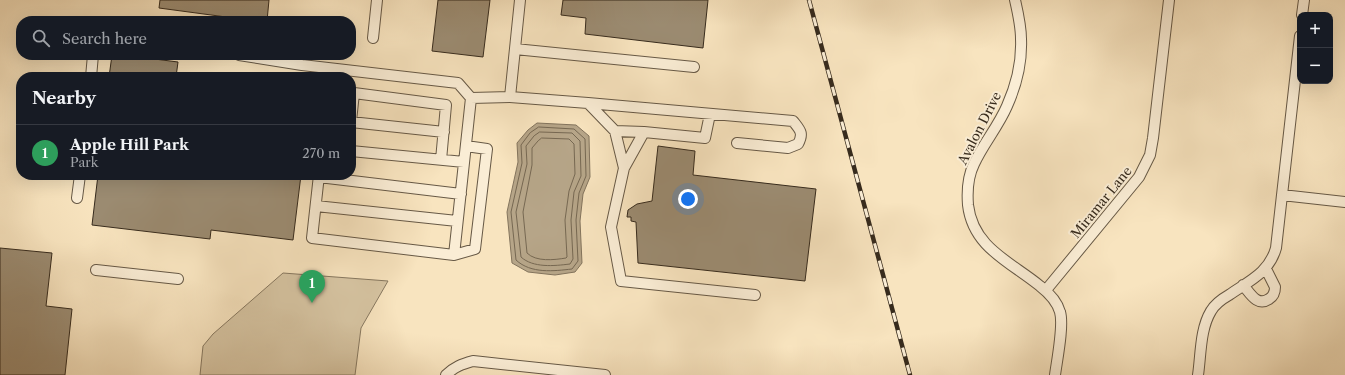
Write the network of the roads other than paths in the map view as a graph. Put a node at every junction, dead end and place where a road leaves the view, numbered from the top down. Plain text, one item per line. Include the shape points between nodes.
1 (377, 0) edge
2 (520, 0) edge
3 (1015, 0) edge
4 (1169, 0) edge
5 (1304, 0) edge
6 (1302, 12) edge
7 (373, 38) dead end
8 (1299, 48) edge
9 (515, 49) junction
10 (93, 60) edge
11 (264, 60) edge
12 (694, 67) dead end
13 (91, 72) edge
14 (325, 72) edge
15 (356, 75) edge
16 (356, 93) edge
17 (510, 97) junction
18 (471, 98) junction
19 (588, 104) junction
20 (710, 114) junction
21 (356, 122) edge
22 (615, 130) junction
23 (444, 132) junction
24 (644, 132) junction
25 (737, 143) dead end
26 (466, 146) junction
27 (356, 152) edge
28 (441, 160) junction
29 (464, 162) junction
30 (624, 168) junction
31 (79, 180) edge
32 (319, 180) edge
33 (350, 180) edge
34 (460, 194) junction
35 (1282, 195) junction
36 (77, 198) dead end
37 (1345, 202) edge
38 (316, 206) junction
39 (457, 221) junction
40 (454, 255) junction
41 (1266, 269) junction
42 (96, 270) dead end
43 (178, 279) dead end
44 (1243, 285) junction
45 (1046, 290) junction
46 (755, 295) dead end
47 (446, 375) edge
48 (605, 375) edge
49 (1055, 375) edge
50 (1198, 375) edge

1 - 7 street
2 - 9 street
3 - 45 street, Avalon Drive via 1022,39 1015,85 1007,107 973,164 968,206 982,241 993,252
4 - 45 street, Miramar Lane via 1150,156 1138,177
5 - 6 street
8 - 35 street
9 - 12 street
9 - 17 street
10 - 13 street
11 - 14 street
15 - 18 street via 458,83
16 - 23 street via 446,105
17 - 18 street
17 - 19 street
18 - 26 street
19 - 20 street
19 - 22 street
20 - 24 street via 705,138
20 - 25 street via 793,121 800,129 802,137 798,144 788,148
21 - 23 street
22 - 24 street
22 - 30 street
23 - 28 street
24 - 30 street
26 - 29 street
26 - 40 street via 488,149 475,249
27 - 28 street
28 - 29 street
29 - 34 street
30 - 46 street via 611,228 621,281
31 - 36 street
32 - 38 street
33 - 34 street
34 - 39 street
35 - 37 street
35 - 41 street via 1276,248
38 - 39 street
38 - 40 street via 312,238
39 - 40 street
41 - 44 street
41 - 44 street via 1275,287 1273,296 1269,299 1262,302 1255,299
42 - 43 street
44 - 50 street via 1221,300 1211,311 1205,324
45 - 49 street, Avalon Drive via 1057,304 1061,319
47 - 48 street via 459,365 473,361

